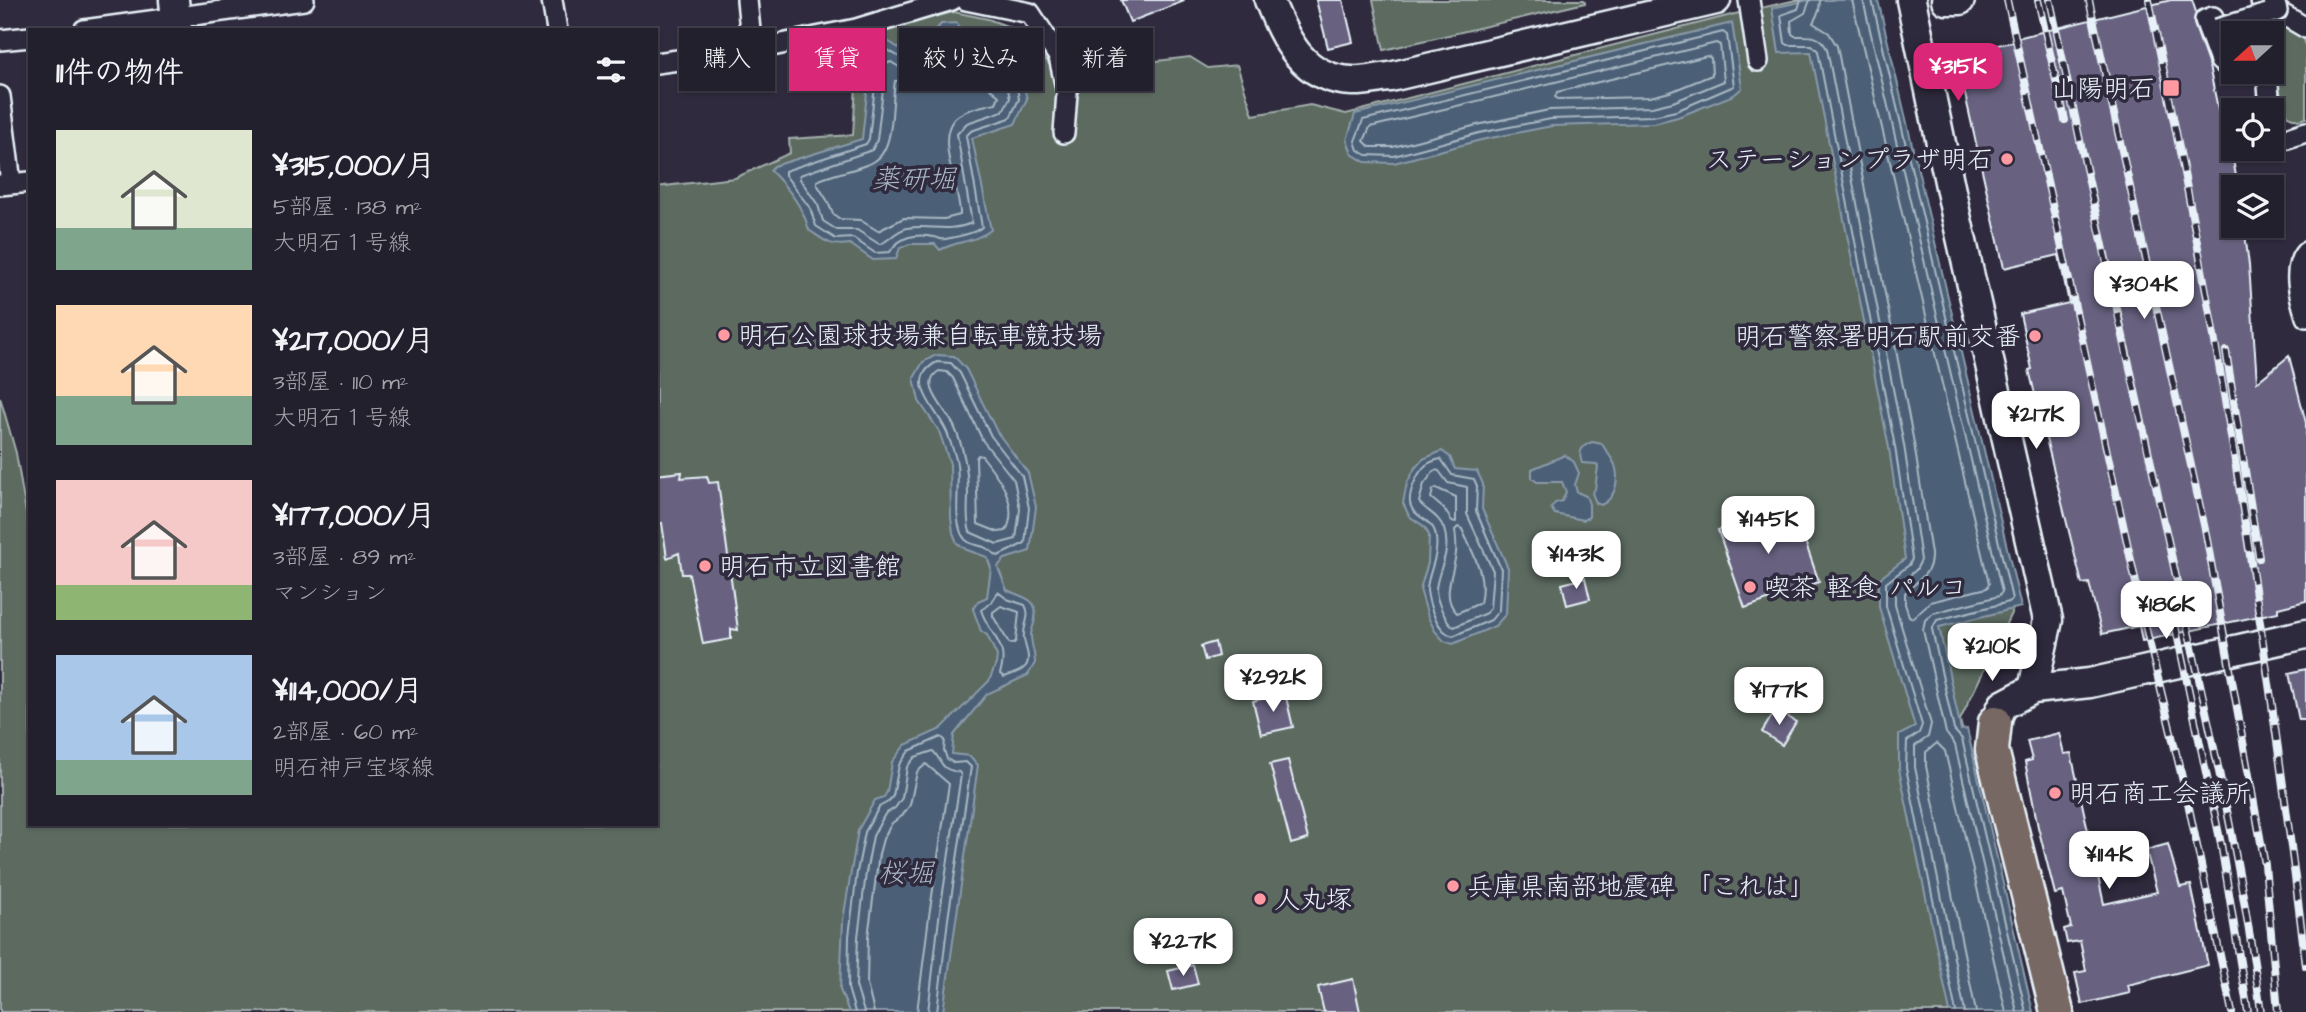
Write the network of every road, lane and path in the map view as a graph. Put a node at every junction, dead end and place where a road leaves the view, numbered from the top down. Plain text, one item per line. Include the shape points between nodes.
1 (304, 0) edge
2 (552, 0) edge
3 (747, 0) edge
4 (952, 0) edge
5 (966, 0) edge
6 (1269, 0) edge
7 (1716, 0) edge
8 (1911, 0) edge
9 (1945, 0) edge
10 (1960, 0) edge
11 (1681, 4) edge
12 (2271, 4) edge
13 (1750, 5) edge
14 (1031, 6) edge
15 (175, 16) edge
16 (2234, 21) edge
17 (2221, 27) edge
18 (97, 28) edge
19 (557, 28) edge
20 (750, 28) edge
21 (2306, 28) edge
22 (28, 37) edge
23 (0, 40) edge
24 (775, 45) edge
25 (679, 60) edge
26 (1758, 61) dead end
27 (2221, 62) edge
28 (658, 63) edge
29 (0, 96) edge
30 (2306, 132) edge
31 (1064, 133) dead end
32 (2284, 139) edge
33 (13, 183) edge
34 (2306, 252) edge
35 (2306, 317) edge
36 (2306, 634) edge
37 (2033, 689) junction
38 (1995, 722) joint
39 (2057, 1012) edge

1 - 15 street
2 - 19 street
3 - 20 street
4 - 24 street via 856,29
5 - 14 street
6 - 11 street via 1295,54 1329,78 1354,81 1390,77
7 - 11 street
8 - 37 street via 2049,620
9 - 10 street
12 - 16 street, bridge
12 - 21 street
13 - 26 street
14 - 31 street via 1059,57 1067,93
15 - 18 street
17 - 27 street, bridge via 2217,29 2213,18 2205,20
22 - 23 street
25 - 28 street
29 - 33 street
30 - 32 street
34 - 35 street via 2297,274
36 - 37 street via 2090,683
37 - 38 street via 2003,705
38 - 39 main road via 1992,750

